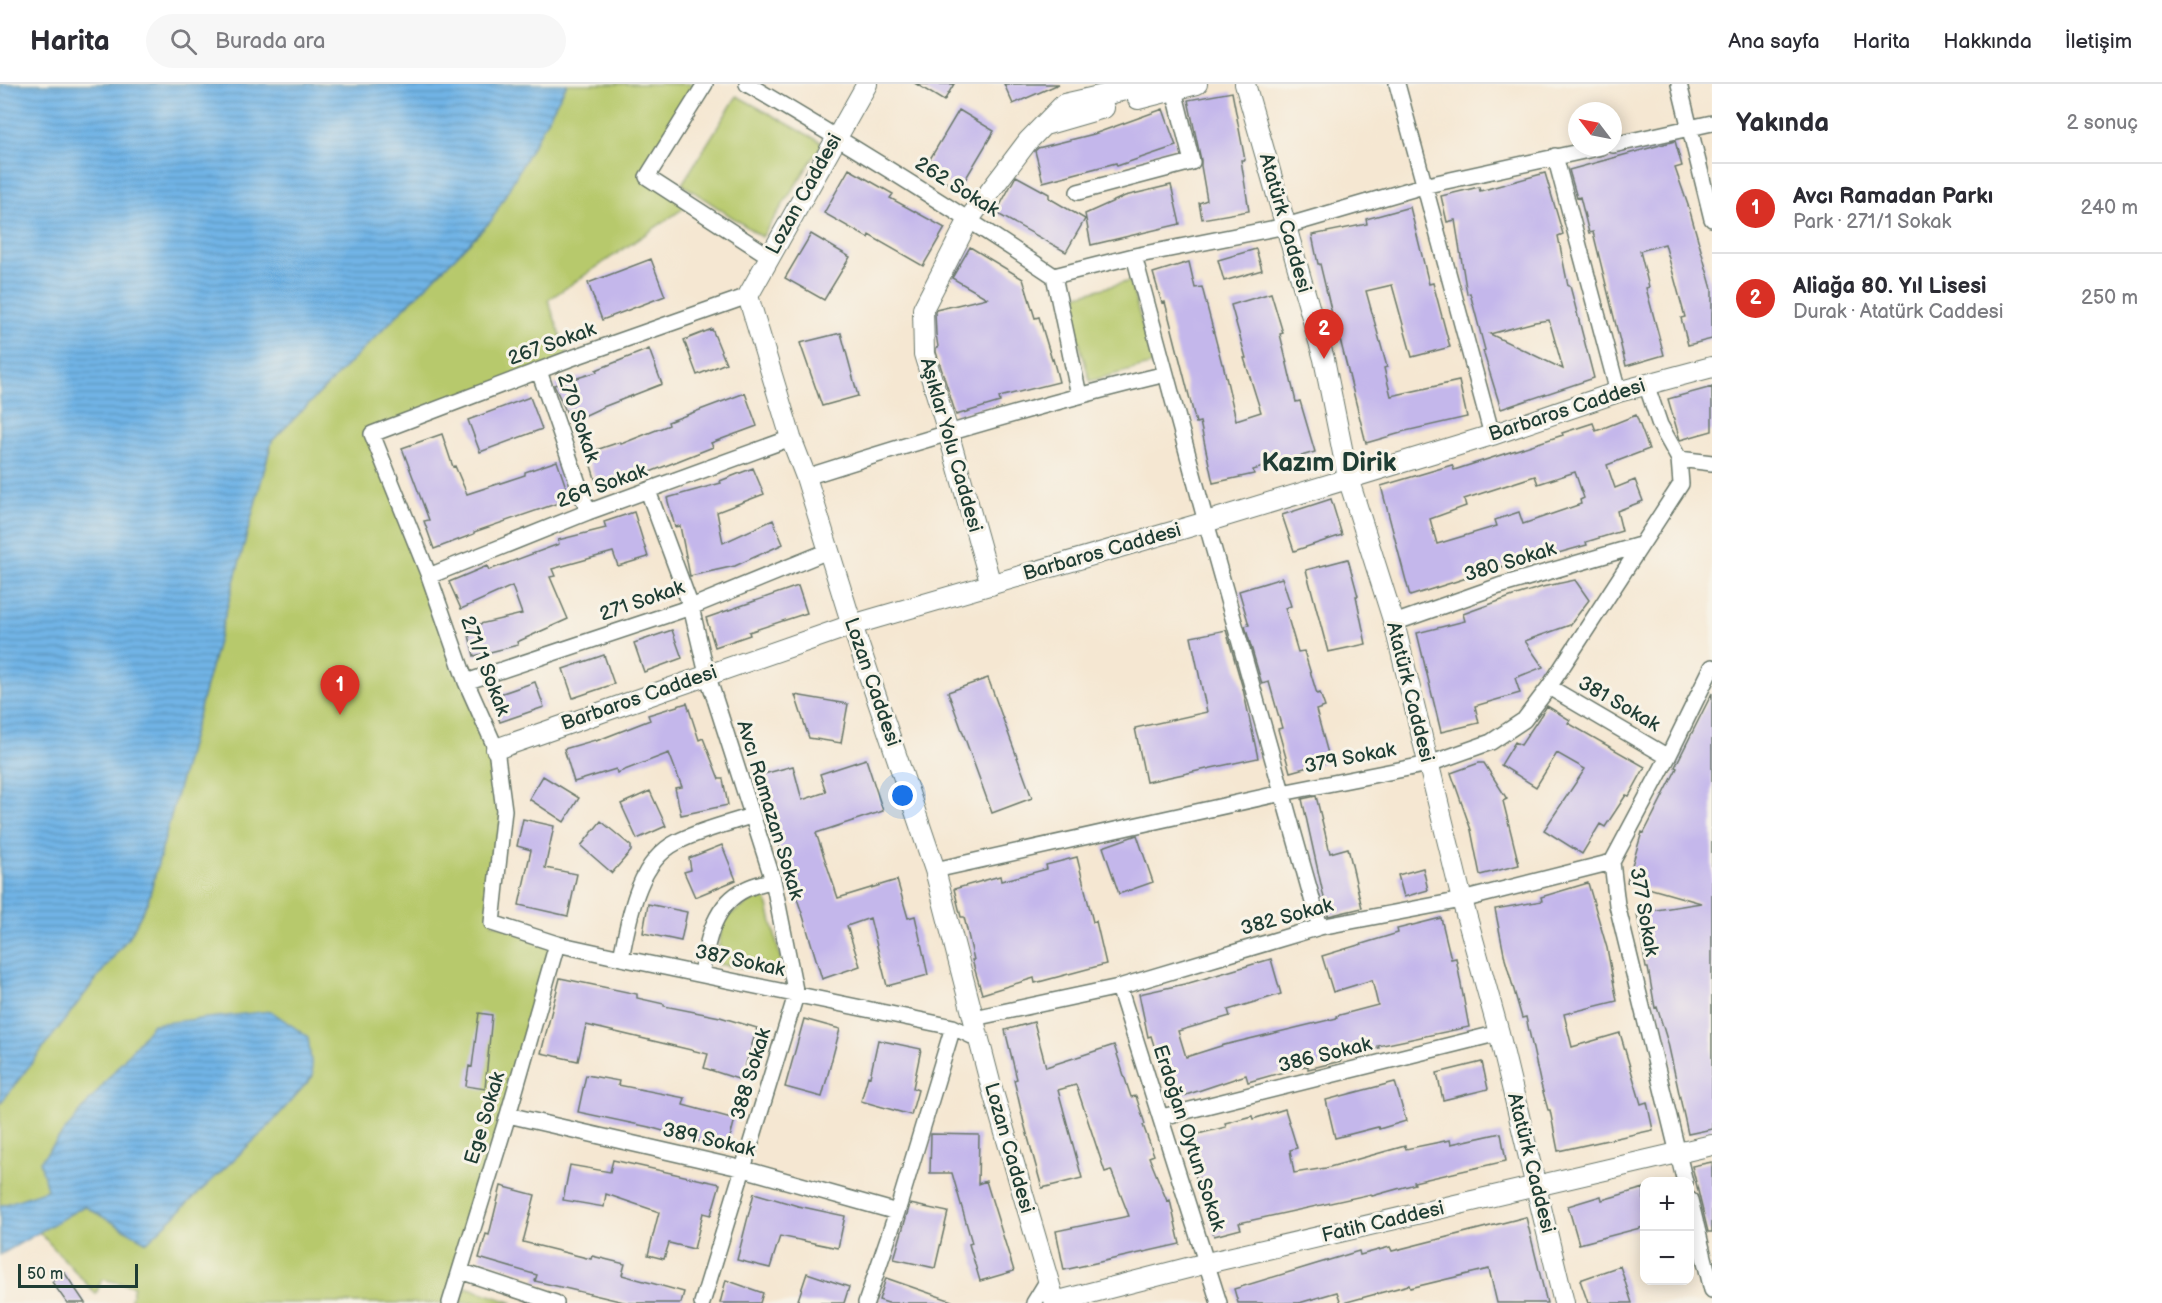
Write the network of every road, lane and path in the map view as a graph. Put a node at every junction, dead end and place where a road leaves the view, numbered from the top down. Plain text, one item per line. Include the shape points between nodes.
1 (705, 84) edge
2 (747, 84) edge
3 (867, 84) edge
4 (1152, 84) edge
5 (1197, 84) edge
6 (1245, 84) edge
7 (1396, 84) edge
8 (1679, 84) edge
9 (1174, 90) junction
10 (1712, 123) edge
11 (1043, 125) junction
12 (1690, 129) junction
13 (836, 136) junction
14 (1622, 143) edge
15 (1568, 154) edge
16 (1555, 156) junction
17 (1423, 186) junction
18 (1078, 192) dead end
19 (969, 219) junction
20 (1712, 219) edge
21 (1286, 226) junction
22 (770, 256) junction
23 (1134, 256) junction
24 (1054, 276) junction
25 (748, 296) junction
26 (1712, 367) edge
27 (539, 371) junction
28 (1166, 374) junction
29 (1646, 384) junction
30 (1618, 392) junction
31 (1079, 395) junction
32 (948, 432) junction
33 (372, 434) joint
34 (1492, 435) junction
35 (791, 438) junction
36 (1679, 459) junction
37 (1712, 463) edge
38 (806, 477) junction
39 (1348, 478) junction
40 (648, 491) junction
41 (588, 512) junction
42 (1206, 522) junction
43 (1640, 545) junction
44 (828, 551) junction
45 (429, 576) junction
46 (991, 585) junction
47 (691, 607) junction
48 (1394, 622) junction
49 (852, 625) junction
50 (1712, 667) edge
51 (707, 674) junction
52 (466, 682) junction
53 (1549, 687) junction
54 (496, 749) junction
55 (1668, 758) junction
56 (1429, 764) junction
57 (1281, 793) junction
58 (751, 816) junction
59 (1612, 862) junction
60 (936, 870) junction
61 (773, 880) junction
62 (1462, 900) junction
63 (492, 923) joint
64 (1320, 927) junction
65 (556, 944) junction
66 (621, 958) junction
67 (701, 974) junction
68 (1119, 987) junction
69 (796, 995) junction
70 (974, 1018) junction
71 (953, 1027) junction
72 (1499, 1033) junction
73 (980, 1040) junction
74 (508, 1115) junction
75 (1161, 1117) junction
76 (1712, 1145) edge
77 (1678, 1153) junction
78 (744, 1169) junction
79 (1684, 1177) edge
80 (1536, 1185) junction
81 (897, 1212) junction
82 (1694, 1220) edge
83 (1207, 1263) junction
84 (459, 1271) junction
85 (1048, 1280) junction
86 (1712, 1290) edge
87 (450, 1303) edge
88 (556, 1303) edge
89 (702, 1303) edge
90 (866, 1303) edge
91 (1034, 1303) edge
92 (1055, 1303) edge
93 (1219, 1303) edge
94 (1564, 1303) edge

1 - 22 street via 647,177
2 - 13 street, 262 Sokak
3 - 13 street, Lozan Caddesi
4 - 11 street, Aşıklar Yolu Caddesi via 1064,104
5 - 9 street
6 - 21 street, Atatürk Caddesi
7 - 17 street
8 - 12 street
9 - 11 street
9 - 18 street via 1192,162
10 - 12 street
11 - 19 street, Aşıklar Yolu Caddesi
12 - 14 street
12 - 20 street
13 - 19 street, 262 Sokak
13 - 22 street, Lozan Caddesi
15 - 16 street
16 - 17 street
16 - 30 street
17 - 21 street
17 - 34 street
19 - 24 street, 262 Sokak
19 - 32 street, Aşıklar Yolu Caddesi via 923,309 924,354
21 - 23 street
21 - 39 street, Atatürk Caddesi via 1324,359
22 - 25 street, Lozan Caddesi
23 - 24 street
23 - 28 street
24 - 31 street
25 - 27 street, 267 Sokak
25 - 35 street, Lozan Caddesi
26 - 29 street, Barbaros Caddesi
27 - 33 street, 267 Sokak
27 - 41 street, 270 Sokak
28 - 31 street
28 - 42 street
29 - 30 street, Barbaros Caddesi
29 - 36 street via 1660,425
30 - 34 street, Barbaros Caddesi
31 - 32 street
32 - 38 street
32 - 46 street, Aşıklar Yolu Caddesi
33 - 45 street, 271/1 Sokak
34 - 39 street, Barbaros Caddesi
35 - 38 street, Lozan Caddesi
35 - 40 street, 269 Sokak
36 - 37 street
36 - 43 street, 379 Sokak via 1681,483
38 - 44 street, Lozan Caddesi
39 - 42 street, Barbaros Caddesi
39 - 48 street, Atatürk Caddesi
40 - 41 street, 269 Sokak
40 - 47 street, Avcı Ramazan Sokak
41 - 45 street, 269 Sokak
42 - 46 street, Barbaros Caddesi
42 - 57 street
43 - 48 street, 380 Sokak
43 - 53 street, 379 Sokak
44 - 47 street, 271 Sokak
44 - 49 street, Lozan Caddesi
45 - 52 street, 271/1 Sokak
46 - 49 street, Barbaros Caddesi
47 - 51 street, Avcı Ramazan Sokak
47 - 52 street, 271 Sokak
48 - 56 street, Atatürk Caddesi
49 - 51 street, Barbaros Caddesi
49 - 60 street, Lozan Caddesi
50 - 55 street, 377 Sokak
51 - 54 street, Barbaros Caddesi
51 - 58 street, Avcı Ramazan Sokak
52 - 54 street, 271/1 Sokak
53 - 55 street, 381 Sokak
53 - 56 street, 379 Sokak via 1524,720 1491,742
54 - 63 street, 271/1 Sokak via 504,810
55 - 59 street, 377 Sokak
56 - 57 street, 379 Sokak
56 - 62 street, Atatürk Caddesi
57 - 60 street, 379 Sokak
57 - 64 street
58 - 61 street, Avcı Ramazan Sokak
58 - 66 street via 675,842 651,863 629,920
59 - 62 street, 382 Sokak
59 - 77 street, 377 Sokak via 1617,905
60 - 70 street, Lozan Caddesi
61 - 67 street via 744,890 726,903 713,926
61 - 69 street, Avcı Ramazan Sokak
62 - 64 street, 382 Sokak
62 - 72 street, Atatürk Caddesi
63 - 65 street, 387 Sokak
64 - 68 street, 382 Sokak
65 - 66 street, 387 Sokak
65 - 74 street, Ege Sokak
66 - 67 street, 387 Sokak
67 - 69 street, 387 Sokak
68 - 70 street, 382 Sokak
68 - 75 street, Erdoğan Oytun Sokak
69 - 71 street, 387 Sokak
69 - 78 street, 388 Sokak
70 - 73 street, Lozan Caddesi
71 - 73 street, 387 Sokak
71 - 81 street
72 - 75 street, 386 Sokak
72 - 80 street, Atatürk Caddesi
73 - 85 street, Lozan Caddesi
74 - 78 street, 389 Sokak
74 - 84 street, Ege Sokak
75 - 83 street, Erdoğan Oytun Sokak
76 - 77 street, Fatih Caddesi
77 - 79 street, 377 Sokak
77 - 80 street, Fatih Caddesi
78 - 81 street, 389 Sokak
78 - 89 street, 388 Sokak
80 - 83 street, Fatih Caddesi
80 - 94 street, Atatürk Caddesi
81 - 90 street
82 - 86 street
83 - 92 street, Fatih Caddesi
83 - 93 street, Erdoğan Oytun Sokak
84 - 87 street, Ege Sokak
84 - 88 street
85 - 91 street
85 - 92 street, Lozan Caddesi

